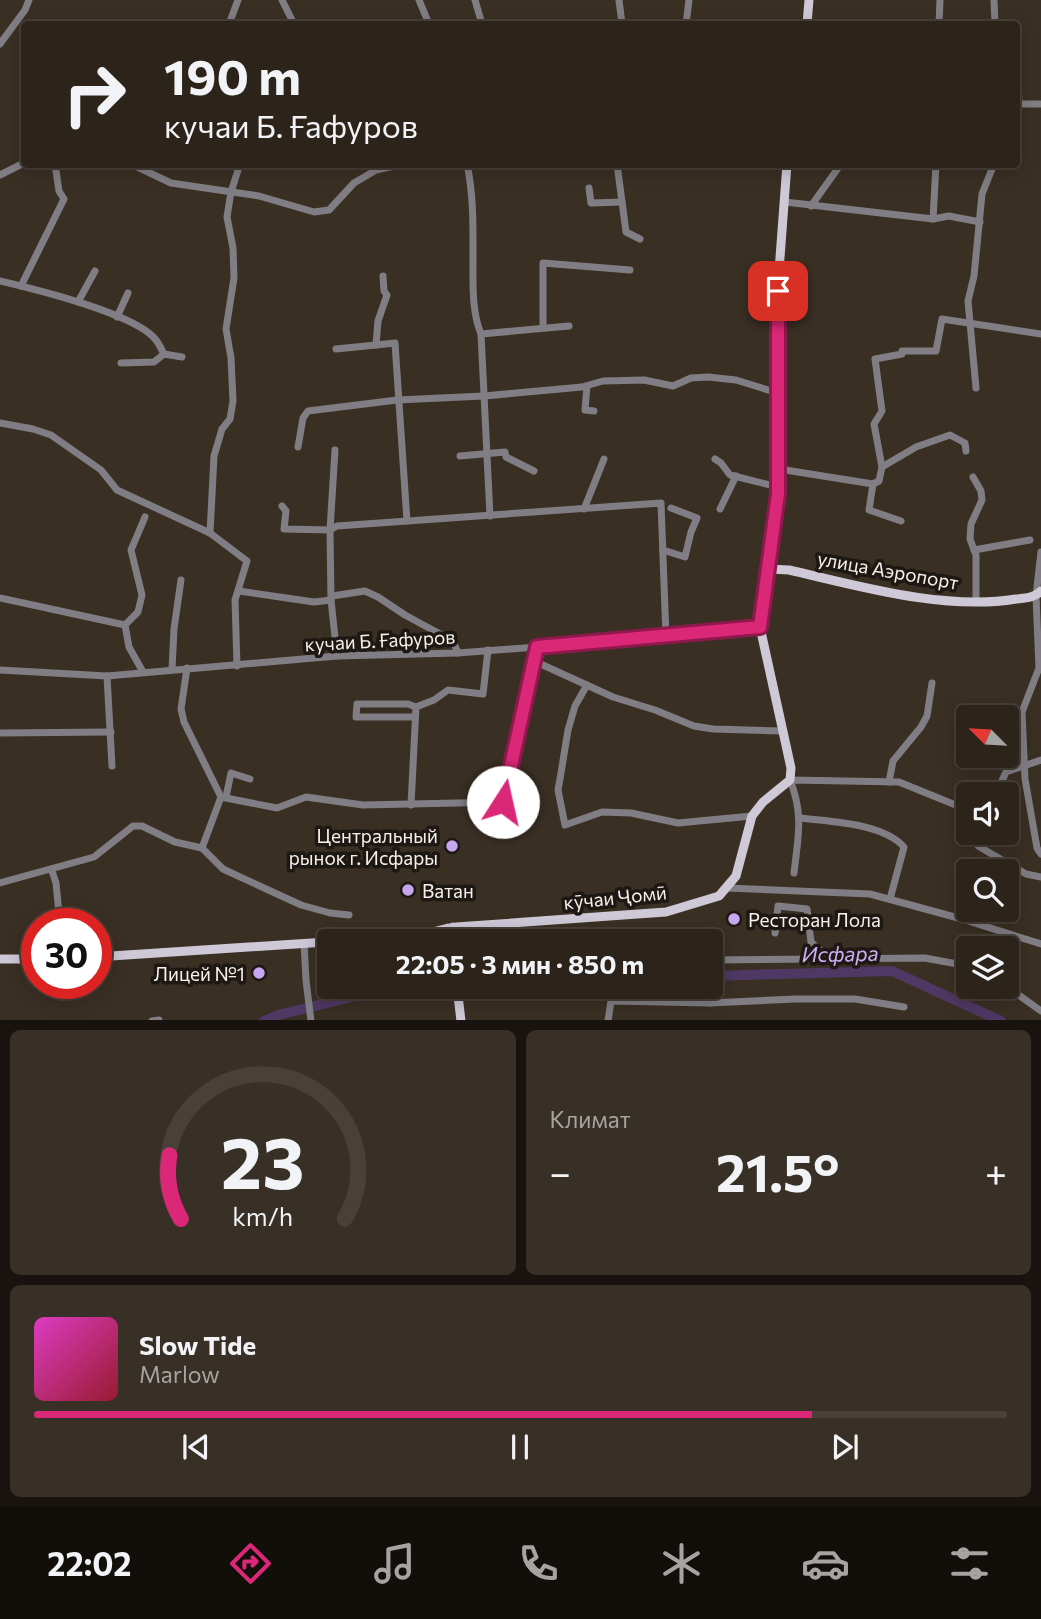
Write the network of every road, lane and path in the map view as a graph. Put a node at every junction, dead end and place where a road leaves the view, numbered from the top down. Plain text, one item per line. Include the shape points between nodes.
1 (29, 0) edge
2 (237, 0) edge
3 (282, 0) edge
4 (419, 0) edge
5 (475, 0) edge
6 (619, 0) edge
7 (689, 0) edge
8 (809, 0) edge
9 (940, 0) edge
10 (994, 0) edge
11 (230, 21) edge
12 (292, 21) edge
13 (428, 21) edge
14 (481, 21) edge
15 (622, 21) edge
16 (686, 21) edge
17 (807, 21) edge
18 (939, 21) edge
19 (995, 21) edge
20 (0, 44) edge
21 (1020, 104) edge
22 (1041, 104) edge
23 (21, 164) edge
24 (56, 168) edge
25 (139, 168) edge
26 (239, 168) edge
27 (385, 168) edge
28 (468, 168) edge
29 (618, 168) edge
30 (786, 168) edge
31 (838, 168) edge
32 (936, 168) edge
33 (992, 168) edge
34 (0, 175) edge
35 (589, 188) dead end
36 (231, 192) junction
37 (622, 202) junction
38 (785, 202) junction
39 (811, 206) junction
40 (933, 219) junction
41 (981, 222) junction
42 (640, 239) dead end
43 (629, 270) dead end
44 (95, 271) dead end
45 (383, 276) dead end
46 (0, 281) edge
47 (21, 286) junction
48 (128, 293) dead end
49 (78, 302) junction
50 (117, 317) junction
51 (969, 323) junction
52 (542, 327) junction
53 (569, 327) dead end
54 (481, 334) junction
55 (1041, 334) edge
56 (376, 345) junction
57 (336, 349) dead end
58 (164, 354) junction
59 (182, 357) dead end
60 (121, 363) dead end
61 (587, 386) junction
62 (976, 388) dead end
63 (778, 393) junction
64 (484, 396) junction
65 (397, 400) junction
66 (594, 411) dead end
67 (0, 423) edge
68 (298, 447) dead end
69 (335, 450) dead end
70 (966, 451) dead end
71 (487, 454) junction
72 (460, 456) dead end
73 (604, 459) dead end
74 (715, 459) dead end
75 (882, 467) junction
76 (779, 469) junction
77 (534, 471) dead end
78 (736, 476) junction
79 (973, 477) dead end
80 (873, 484) junction
81 (778, 487) junction
82 (282, 506) dead end
83 (671, 508) dead end
84 (584, 509) junction
85 (720, 509) dead end
86 (490, 516) junction
87 (145, 517) dead end
88 (901, 521) dead end
89 (407, 522) junction
90 (330, 530) junction
91 (210, 533) junction
92 (1030, 540) dead end
93 (663, 550) junction
94 (974, 550) junction
95 (1041, 552) edge
96 (769, 569) junction
97 (181, 580) dead end
98 (239, 591) junction
99 (1039, 593) edge
100 (0, 598) edge
101 (331, 598) junction
102 (976, 601) junction
103 (125, 625) junction
104 (760, 627) junction
105 (666, 636) junction
106 (537, 647) junction
107 (488, 650) junction
108 (458, 653) junction
109 (337, 656) junction
110 (534, 662) junction
111 (237, 666) junction
112 (187, 668) junction
113 (0, 670) edge
114 (172, 670) junction
115 (143, 672) junction
116 (107, 676) junction
117 (932, 683) dead end
118 (587, 685) junction
119 (416, 707) junction
120 (415, 717) junction
121 (783, 731) junction
122 (111, 732) junction
123 (0, 733) edge
124 (1041, 760) edge
125 (112, 766) dead end
126 (1025, 766) junction
127 (250, 779) dead end
128 (790, 780) junction
129 (888, 782) junction
130 (1001, 782) edge
131 (223, 797) junction
132 (411, 805) junction
133 (956, 805) edge
134 (752, 816) junction
135 (800, 818) junction
136 (978, 845) edge
137 (202, 848) junction
138 (1041, 854) edge
139 (52, 870) junction
140 (794, 873) dead end
141 (1041, 877) edge
142 (0, 883) edge
143 (726, 888) junction
144 (890, 899) junction
145 (58, 908) edge
146 (349, 915) dead end
147 (489, 925) junction
148 (452, 928) joint
149 (448, 929) edge
150 (484, 929) edge
151 (775, 933) dead end
152 (317, 942) edge
153 (304, 943) junction
154 (1041, 944) edge
155 (112, 956) edge
156 (0, 959) edge
157 (21, 959) edge
158 (723, 960) edge
159 (832, 960) junction
160 (956, 964) edge
161 (1019, 995) edge
162 (458, 999) edge
163 (710, 1000) joint
164 (904, 1007) dead end
165 (1041, 1011) edge
166 (152, 1020) edge
167 (159, 1020) edge
168 (311, 1020) edge
169 (461, 1020) edge
170 (608, 1020) edge

1 - 20 street
2 - 11 street
3 - 12 street
4 - 13 street
5 - 14 street
6 - 15 street
7 - 16 street
8 - 17 main road
9 - 18 street
10 - 19 street
21 - 22 street
23 - 34 street
24 - 47 street via 64,199
25 - 36 street via 171,183
26 - 36 street
27 - 36 street via 354,183 328,210 314,212 259,195
28 - 54 street via 476,320
29 - 37 street
30 - 38 main road
31 - 39 street
32 - 40 street
33 - 41 street via 982,194
35 - 37 street via 592,203
36 - 91 street via 227,217 234,278 226,329 233,401 214,456
37 - 42 street via 626,232
38 - 39 street
38 - 63 main road via 776,311
39 - 40 street
40 - 41 street via 949,216
41 - 51 street via 968,301
43 - 52 street via 544,263
44 - 49 street
45 - 56 street via 387,295
46 - 47 street
47 - 49 street
48 - 50 street
49 - 50 street
50 - 58 street via 155,338
51 - 55 street
51 - 62 street
51 - 75 street via 942,319 936,351 902,351 875,359 882,411 874,424
52 - 53 street
52 - 54 street
54 - 64 street
56 - 57 street
56 - 65 street via 396,343
58 - 59 street
58 - 60 street via 155,362
61 - 63 street via 603,380 644,380 673,386 708,377
61 - 64 street
61 - 66 street via 585,410
63 - 76 main road
64 - 65 street
64 - 71 street
65 - 68 street via 308,411
65 - 89 street
67 - 91 street via 51,435 101,470 117,490
69 - 90 street
70 - 75 street via 965,443 950,435 916,447
71 - 72 street
71 - 77 street via 505,452 506,457
71 - 86 street
73 - 84 street
74 - 78 street
75 - 80 street via 879,481
76 - 80 street
76 - 81 main road
78 - 81 street
78 - 85 street
79 - 94 street via 982,500 971,524
80 - 88 street via 869,510
81 - 96 main road
82 - 90 street via 286,511 284,529
83 - 93 street via 697,518 685,557
84 - 86 street
84 - 93 street via 661,503
86 - 89 street
87 - 103 street via 131,550 142,595 138,612
89 - 90 street
90 - 101 street
91 - 98 street via 247,561
92 - 94 street
93 - 105 street
94 - 102 street
95 - 99 street
96 - 102 main road, улица Аэропорт via 939,600
96 - 104 main road
97 - 114 street
98 - 101 street via 314,602
98 - 111 street via 234,621
99 - 102 main road, улица Аэропорт via 1005,601
99 - 126 street via 1039,668 1022,712
100 - 103 street
101 - 108 street via 365,592 378,597 453,640
101 - 109 street
103 - 115 street via 129,647
104 - 105 street, кучаи Б. Ғафуров
104 - 121 main road
105 - 106 street, кучаи Б. Ғафуров
106 - 107 street, кучаи Б. Ғафуров
106 - 110 street
107 - 108 street, кучаи Б. Ғафуров
107 - 119 street via 484,694 448,690
108 - 109 street, кучаи Б. Ғафуров
109 - 111 street, кучаи Б. Ғафуров
110 - 118 street
110 - 132 street via 503,802
111 - 112 street, кучаи Б. Ғафуров
112 - 114 street, кучаи Б. Ғафуров
112 - 131 street via 181,709 184,722
113 - 116 street, кучаи Б. Ғафуров
114 - 115 street, кучаи Б. Ғафуров
115 - 116 street, кучаи Б. Ғафуров
116 - 122 street
117 - 129 street via 927,716 892,761
118 - 121 street via 694,726
118 - 134 street via 568,730 558,790 565,825 602,812 631,813 678,824
119 - 120 street
119 - 120 street via 358,704 356,717
120 - 132 street
121 - 128 main road
122 - 123 street
122 - 125 street
124 - 126 street
126 - 130 street via 1006,772
126 - 138 street
127 - 131 street via 231,773
128 - 129 street
128 - 134 main road
128 - 135 street
129 - 133 street via 921,789
131 - 132 street via 277,808 306,797 363,805
131 - 137 street
134 - 143 main road via 736,876
135 - 140 street
135 - 144 street via 860,826 897,838 904,846
136 - 141 street via 1026,874
137 - 139 street via 133,826 94,857
137 - 146 street via 223,869 301,905
139 - 142 street
139 - 145 street
143 - 144 street via 870,894
143 - 147 main road, кӯчаи Ҷомӣ via 719,896 666,912
144 - 154 street
147 - 148 main road, кӯчаи Ҷомӣ
147 - 150 main road
148 - 149 main road, кӯчаи Ҷомӣ
151 - 159 street via 778,906 807,909 811,942
152 - 153 main road, кӯчаи Ҷомӣ
153 - 155 main road, кӯчаи Ҷомӣ
153 - 168 street
156 - 157 main road
158 - 159 street
159 - 160 street via 925,958
161 - 165 street
162 - 169 main road
163 - 164 street via 855,999
163 - 170 street via 611,1001
166 - 167 street

